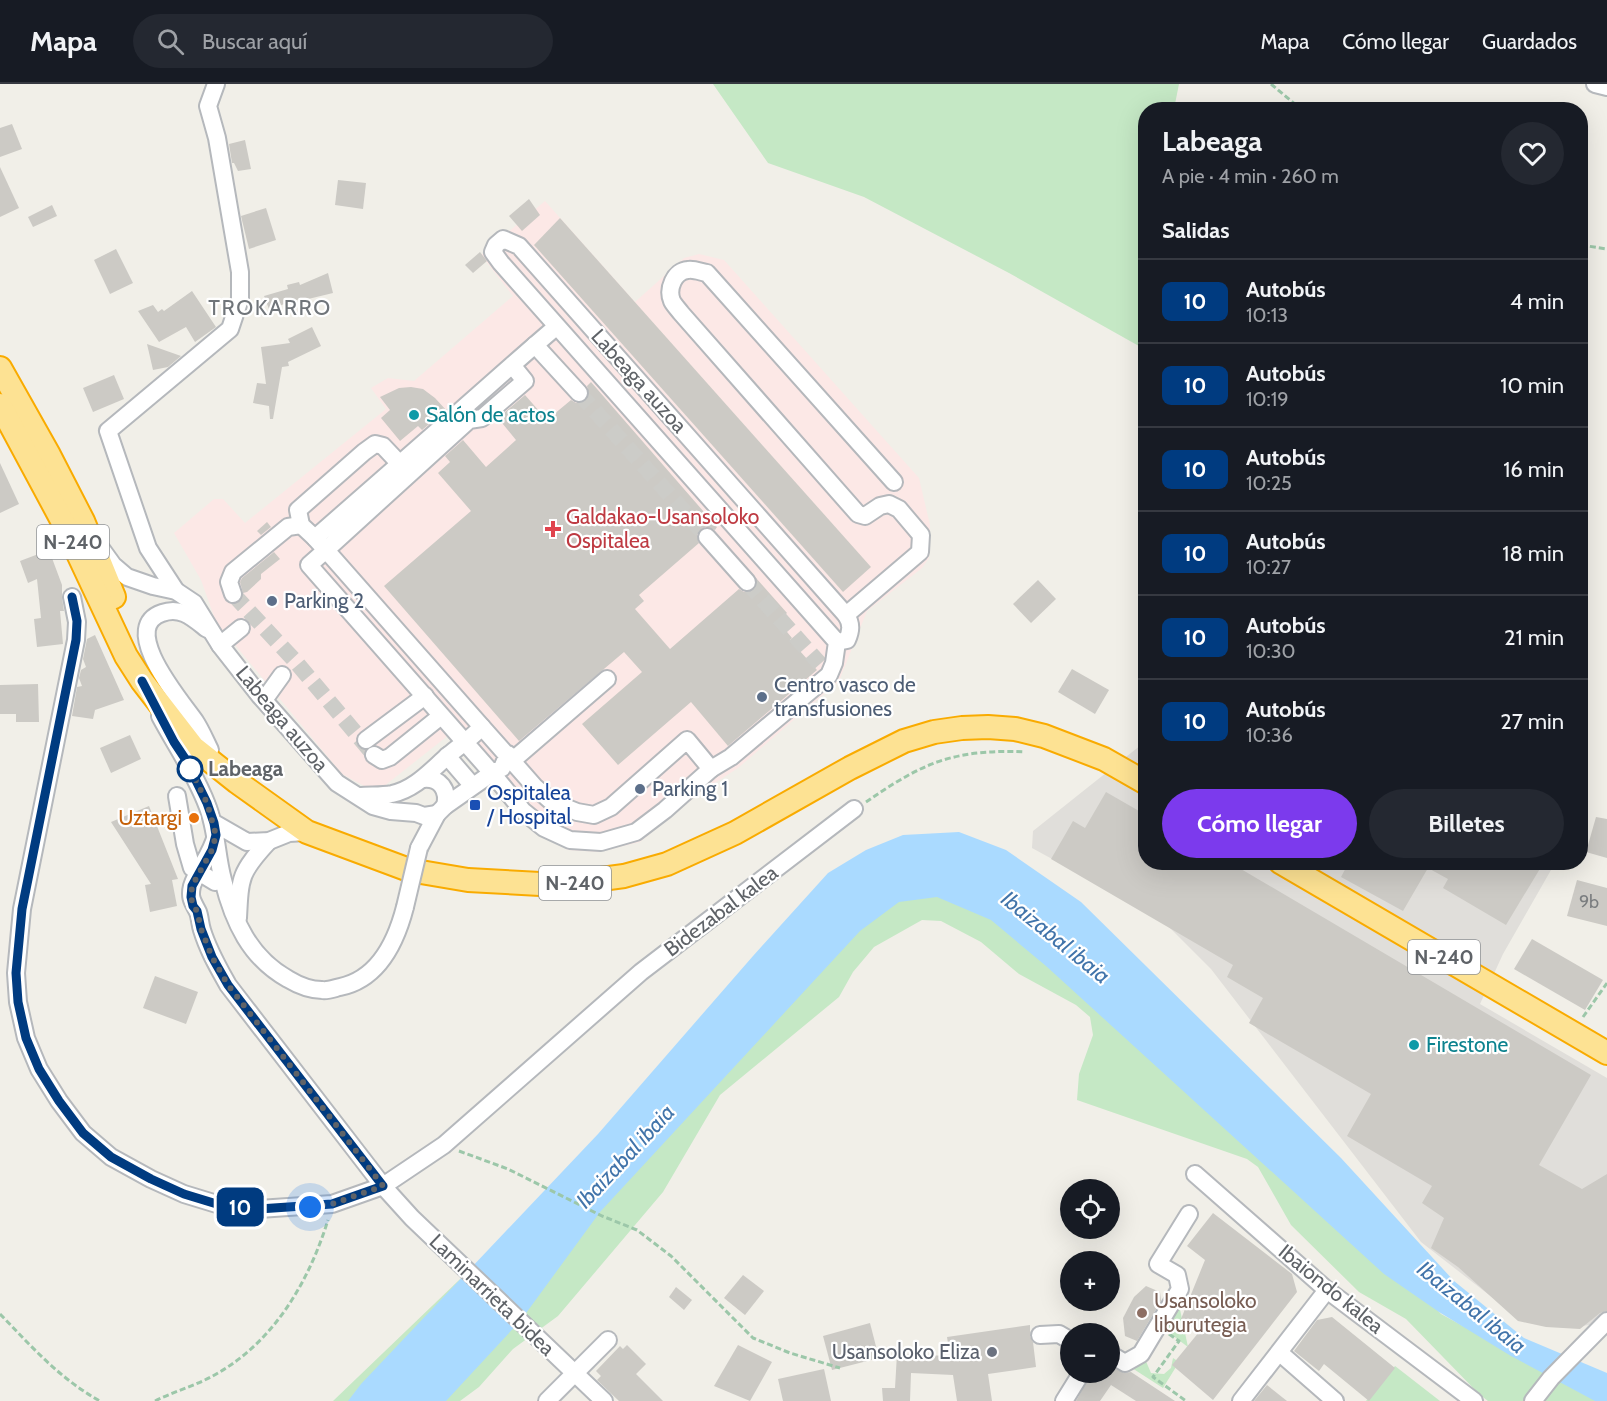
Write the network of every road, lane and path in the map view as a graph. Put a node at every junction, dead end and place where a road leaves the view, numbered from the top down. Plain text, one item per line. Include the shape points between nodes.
1 (216, 84) edge
2 (1271, 84) edge
3 (1595, 84) edge
4 (1607, 87) edge
5 (1292, 102) edge
6 (1588, 246) edge
7 (1607, 249) edge
8 (556, 327) junction
9 (535, 345) junction
10 (512, 365) junction
11 (0, 368) edge
12 (579, 393) tunnel mouth
13 (3, 418) edge
14 (399, 464) junction
15 (894, 482) dead end
16 (83, 521) junction
17 (301, 525) junction
18 (707, 537) tunnel mouth
19 (320, 544) junction
20 (148, 548) junction
21 (127, 577) junction
22 (747, 582) tunnel mouth
23 (176, 591) junction
24 (233, 594) dead end
25 (72, 597) dead end
26 (846, 615) junction
27 (241, 628) dead end
28 (216, 639) junction
29 (837, 642) junction
30 (282, 675) dead end
31 (607, 679) dead end
32 (142, 681) junction
33 (424, 696) junction
34 (264, 700) junction
35 (441, 716) junction
36 (482, 727) junction
37 (366, 740) dead end
38 (465, 742) junction
39 (210, 750) junction
40 (1035, 753) dead end
41 (374, 755) dead end
42 (447, 756) junction
43 (510, 757) junction
44 (711, 769) junction
45 (492, 773) junction
46 (1138, 778) edge
47 (237, 782) junction
48 (418, 782) junction
49 (472, 786) junction
50 (177, 796) dead end
51 (359, 796) junction
52 (854, 809) joint
53 (441, 810) junction
54 (416, 813) junction
55 (215, 829) junction
56 (307, 832) junction
57 (269, 841) junction
58 (418, 848) junction
59 (246, 867) junction
60 (1294, 870) edge
61 (199, 873) junction
62 (219, 880) junction
63 (197, 911) junction
64 (237, 925) junction
65 (1607, 983) edge
66 (1580, 1021) dead end
67 (1607, 1053) edge
68 (444, 1145) junction
69 (1195, 1174) dead end
70 (383, 1186) junction
71 (332, 1204) junction
72 (1189, 1214) dead end
73 (1328, 1290) junction
74 (0, 1314) edge
75 (1607, 1321) edge
76 (1158, 1326) junction
77 (1040, 1335) dead end
78 (1060, 1335) edge
79 (608, 1340) dead end
80 (1280, 1353) junction
81 (1120, 1360) edge
82 (840, 1368) dead end
83 (574, 1373) junction
84 (1075, 1383) edge
85 (1473, 1400) edge
86 (100, 1401) edge
87 (155, 1401) edge
88 (547, 1401) edge
89 (604, 1401) edge
90 (1064, 1401) edge
91 (1186, 1401) edge
92 (1241, 1401) edge
93 (1335, 1401) edge
94 (1533, 1401) edge

1 - 20 street via 208,106 240,272 240,299 230,329 108,431
2 - 5 path
3 - 4 street
6 - 7 path
8 - 9 street
8 - 26 street, Labeaga auzoa via 493,252 503,239 519,246
8 - 29 street, Labeaga auzoa
9 - 10 street
9 - 12 street
10 - 14 street
10 - 19 street via 525,381 482,418 469,420
11 - 16 highway, N-240
13 - 32 highway, N-240 via 65,526 111,626
14 - 17 street via 383,446 375,444 298,510
14 - 19 street
15 - 26 street via 707,273 688,269 675,278 670,286 671,299 681,313 858,514 865,516 889,504 899,509 921,535 920,552
16 - 21 street, Labeaga auzoa via 113,565
16 - 39 highway, N-240 via 140,656 177,712
17 - 19 street
17 - 24 street via 288,527 234,572 229,582
18 - 22 street
19 - 33 street via 309,565
19 - 36 street
20 - 21 street via 142,566
20 - 23 street
21 - 23 street, Labeaga auzoa
23 - 28 street, Labeaga auzoa via 200,609
25 - 71 street via 76,640 22,909 16,973 26,1038 39,1069 83,1133 111,1157 151,1179 220,1205 259,1209
26 - 29 street via 851,631 847,640
27 - 28 street
28 - 34 street, Labeaga auzoa
28 - 39 street, Labeaga auzoa via 179,611 155,616 146,634 150,652 163,676
29 - 44 street via 834,663 731,757
30 - 34 street
31 - 43 street
32 - 47 highway, N-240 via 194,747
32 - 55 street via 186,760
33 - 35 street
33 - 37 street
34 - 51 street, Labeaga auzoa via 337,783
35 - 38 street
35 - 41 street via 390,757 381,760
36 - 38 street
36 - 43 street
38 - 42 street
38 - 45 street
39 - 47 highway, N-240
40 - 52 path via 1005,750 927,765
42 - 48 street
42 - 49 street
43 - 44 street via 552,802 594,815 610,807 687,740
43 - 45 street
44 - 45 street via 636,832 601,842 570,840 544,828 523,811
45 - 49 street
46 - 56 highway, N-240 via 1104,759 1015,729 934,732 904,741 735,833 667,864 624,876 579,882 468,880 409,870
47 - 56 highway, N-240
48 - 51 street via 393,794
48 - 53 street via 435,780 444,788
48 - 54 street via 408,796
49 - 53 street
50 - 61 street via 185,844 192,868
51 - 54 street, Labeaga auzoa via 391,812
52 - 68 street, Bidezabal kalea via 641,972
53 - 54 street via 424,816
53 - 58 street
54 - 58 street
55 - 57 street via 247,842
55 - 61 street via 212,850
55 - 62 street
56 - 57 street via 289,833
57 - 59 street
58 - 64 street, bridge via 400,930 382,961 364,978 322,991 298,985 261,959
59 - 62 street
59 - 64 street via 239,890
60 - 67 highway, N-240
61 - 62 street
61 - 63 street via 191,897
62 - 63 street via 201,894
62 - 64 street
63 - 70 street via 212,957 228,985
65 - 66 path
68 - 70 street, Bidezabal kalea
68 - 82 path via 508,1168 637,1230 671,1256 753,1338
69 - 73 street, Ibaiondo kalea
70 - 71 street
70 - 83 street, Laminarrieta bidea via 454,1260
71 - 87 path via 306,1278 280,1318 241,1358 217,1374
72 - 76 street via 1158,1264 1177,1275 1180,1289
73 - 80 street
73 - 85 street, Ibaiondo kalea
74 - 86 path via 50,1366
75 - 94 street
76 - 81 street via 1141,1354 1125,1363
76 - 91 path via 1179,1341 1153,1377
77 - 78 street
79 - 83 street
80 - 92 street
80 - 93 street
83 - 88 street
83 - 89 street, Laminarrieta bidea
84 - 90 street

